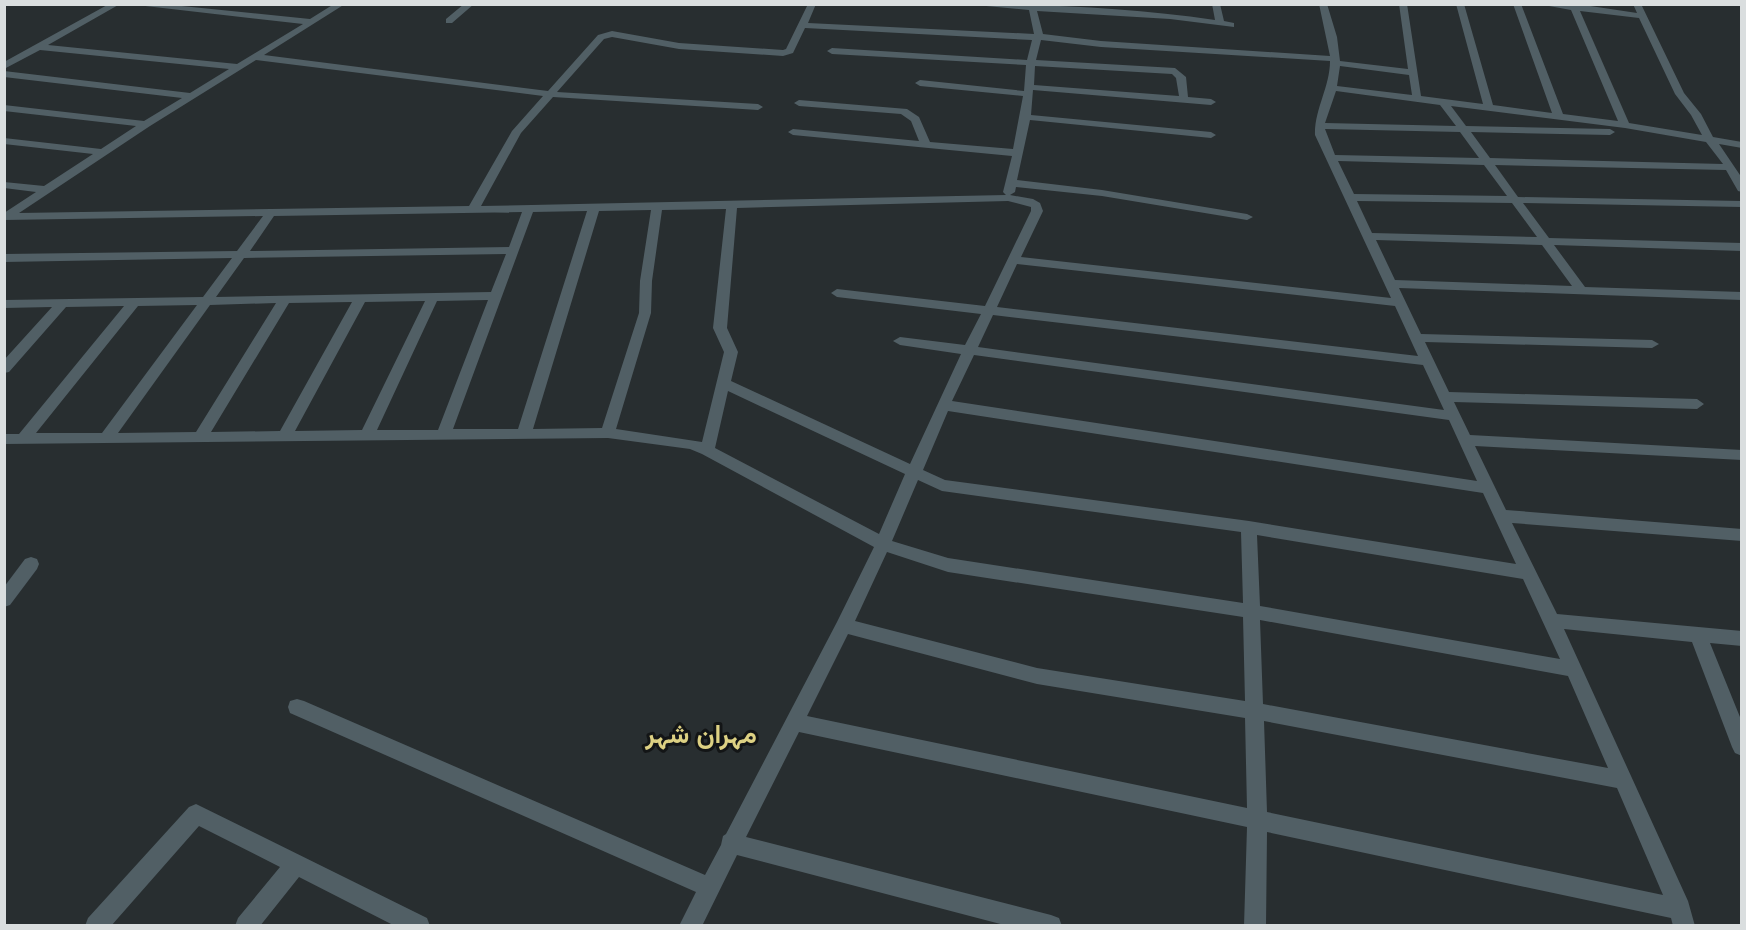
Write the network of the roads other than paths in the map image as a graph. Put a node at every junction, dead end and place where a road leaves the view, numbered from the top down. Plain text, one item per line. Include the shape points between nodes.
1 (116, 4) edge
2 (132, 4) edge
3 (341, 4) edge
4 (470, 4) edge
5 (812, 4) edge
6 (969, 4) edge
7 (1156, 4) edge
8 (1216, 4) edge
9 (1323, 4) edge
10 (1403, 4) edge
11 (1460, 4) edge
12 (1517, 4) edge
13 (1542, 4) edge
14 (1637, 4) edge
15 (1032, 6) edge
16 (1574, 6) edge
17 (1093, 8) edge
18 (1157, 16) junction
19 (1643, 16) junction
20 (313, 21) junction
21 (449, 21) dead end
22 (1220, 24) junction
23 (802, 25) junction
24 (1231, 25) dead end
25 (1037, 37) junction
26 (39, 47) junction
27 (832, 51) dead end
28 (254, 57) junction
29 (1337, 61) junction
30 (1031, 63) junction
31 (4, 66) edge
32 (237, 67) junction
33 (1414, 73) junction
34 (4, 74) edge
35 (920, 83) dead end
36 (1332, 88) junction
37 (1028, 90) junction
38 (551, 93) junction
39 (191, 96) junction
40 (1417, 99) junction
41 (1184, 100) junction
42 (1211, 102) dead end
43 (799, 103) dead end
44 (1444, 103) junction
45 (758, 107) dead end
46 (4, 108) edge
47 (1489, 108) junction
48 (1026, 117) junction
49 (1559, 117) junction
50 (146, 123) junction
51 (1625, 125) junction
52 (1319, 126) junction
53 (1640, 127) junction
54 (1463, 129) junction
55 (793, 132) dead end
56 (1211, 135) dead end
57 (1709, 139) junction
58 (4, 141) edge
59 (926, 144) junction
60 (1742, 145) edge
61 (102, 152) junction
62 (1018, 153) junction
63 (1329, 158) junction
64 (1487, 162) junction
65 (1729, 167) junction
66 (1011, 183) junction
67 (4, 185) edge
68 (1742, 189) edge
69 (47, 190) junction
70 (1348, 197) junction
71 (1008, 198) junction
72 (1515, 200) junction
73 (1742, 204) edge
74 (732, 205) junction
75 (594, 207) junction
76 (657, 207) junction
77 (529, 208) junction
78 (473, 210) junction
79 (271, 213) junction
80 (5, 217) edge
81 (1247, 217) dead end
82 (1367, 236) junction
83 (1545, 241) junction
84 (1742, 247) edge
85 (513, 250) junction
86 (240, 255) junction
87 (4, 258) edge
88 (1013, 260) junction
89 (1389, 284) junction
90 (1581, 290) junction
91 (837, 293) dead end
92 (496, 296) junction
93 (1742, 296) edge
94 (433, 297) junction
95 (361, 298) junction
96 (285, 299) junction
97 (208, 300) junction
98 (134, 302) junction
99 (1399, 303) junction
100 (4, 304) edge
101 (62, 304) junction
102 (989, 309) junction
103 (1415, 338) junction
104 (900, 341) dead end
105 (1652, 344) dead end
106 (969, 350) junction
107 (1426, 361) junction
108 (4, 369) edge
109 (723, 383) junction
110 (1443, 397) junction
111 (1697, 404) dead end
112 (942, 405) junction
113 (1453, 416) junction
114 (608, 433) junction
115 (444, 434) junction
116 (525, 434) junction
117 (367, 435) junction
118 (285, 436) junction
119 (200, 437) junction
120 (106, 438) junction
121 (4, 439) edge
122 (23, 439) junction
123 (1464, 440) junction
124 (706, 450) junction
125 (1742, 455) edge
126 (914, 472) junction
127 (1487, 488) junction
128 (1501, 516) junction
129 (1249, 527) junction
130 (1742, 535) edge
131 (883, 544) junction
132 (31, 564) dead end
133 (1528, 573) junction
134 (4, 600) edge
135 (1250, 612) junction
136 (1551, 621) junction
137 (844, 626) junction
138 (1698, 635) junction
139 (1742, 639) edge
140 (1574, 669) junction
141 (297, 706) dead end
142 (1253, 711) junction
143 (794, 722) junction
144 (1742, 747) edge
145 (1622, 780) junction
146 (1257, 822) junction
147 (730, 843) junction
148 (296, 864) junction
149 (709, 887) junction
150 (1682, 917) edge
151 (96, 926) edge
152 (246, 926) edge
153 (419, 926) edge
154 (690, 926) edge
155 (1051, 926) edge
156 (1255, 926) edge

1 - 26 street
2 - 20 street
3 - 20 street
4 - 21 street
5 - 23 street
6 - 15 street
7 - 18 street
8 - 22 street
9 - 29 street
10 - 33 street
11 - 47 street
12 - 49 street
13 - 16 street
14 - 19 street
15 - 17 street
15 - 25 street via 1039,26
16 - 19 street
16 - 51 street
17 - 18 street
18 - 22 street
19 - 57 street via 1680,94 1701,120
20 - 28 street
22 - 24 street
23 - 25 street
23 - 38 street via 790,51 783,53 606,36
25 - 29 street
25 - 30 street
26 - 31 street
26 - 32 street
27 - 30 street
28 - 32 street
28 - 38 street
29 - 33 street
29 - 36 street
30 - 37 street
30 - 41 street via 1175,71 1182,77
32 - 39 street
33 - 40 street
34 - 39 street
35 - 37 street
36 - 40 street
36 - 52 street
37 - 41 street
37 - 48 street
38 - 45 street
38 - 78 street via 506,148
39 - 50 street
40 - 44 street
41 - 42 street
43 - 59 street via 903,111 915,119
44 - 47 street
44 - 54 street
46 - 50 street
47 - 49 street
48 - 56 street
48 - 62 street
49 - 51 street
50 - 61 street
51 - 53 street
52 - 54 street
52 - 63 street
53 - 54 street via 1630,132
53 - 57 street
54 - 64 street
55 - 59 street
57 - 60 street
57 - 65 street
58 - 61 street
59 - 62 street
61 - 69 street
62 - 66 street
63 - 64 street
63 - 70 street
64 - 65 street
64 - 72 street
65 - 68 street
66 - 71 street
66 - 81 street via 1102,193
67 - 69 street
69 - 80 street
70 - 72 street
70 - 82 street
71 - 74 street
71 - 88 street via 1029,201 1037,211
72 - 73 street
72 - 83 street
74 - 76 street
74 - 109 street via 720,328 731,352
75 - 76 street
75 - 77 street
75 - 116 street
76 - 114 street via 645,313
77 - 78 street
77 - 85 street
78 - 79 street
79 - 80 street
79 - 86 street
82 - 83 street
82 - 89 street
83 - 84 street
83 - 90 street
85 - 86 street
85 - 92 street
86 - 87 street
86 - 97 street
88 - 99 street
88 - 102 street
89 - 90 street
89 - 99 street
90 - 93 street
91 - 102 street
92 - 94 street
92 - 115 street
94 - 95 street
94 - 117 street
95 - 96 street
95 - 118 street
96 - 97 street
96 - 119 street
97 - 98 street
97 - 120 street
98 - 101 street
98 - 122 street
99 - 103 street
100 - 101 street
101 - 108 street
102 - 106 street
102 - 107 street
103 - 105 street
103 - 107 street
104 - 106 street
106 - 112 street
106 - 113 street
107 - 110 street
109 - 124 street
109 - 126 street
110 - 111 street
110 - 113 street
112 - 126 street
112 - 127 street
113 - 123 street
114 - 116 street
114 - 124 street via 692,444
115 - 116 street
115 - 117 street
117 - 118 street
118 - 119 street
119 - 120 street
120 - 122 street
121 - 122 street
123 - 125 street
123 - 127 street
124 - 131 street
126 - 129 street via 942,485
126 - 131 street
127 - 128 street
128 - 130 street
128 - 133 street
129 - 133 street
129 - 135 street
131 - 135 street via 948,565 993,574
131 - 137 street
132 - 134 street
133 - 136 street
135 - 140 street
135 - 142 street
136 - 138 street
136 - 140 street
137 - 142 street via 1037,676
137 - 143 street
138 - 139 street
138 - 144 street
140 - 145 street
141 - 149 street
142 - 145 street
142 - 146 street
143 - 146 street
143 - 147 street
145 - 150 street
146 - 150 street
146 - 156 street
147 - 149 street
147 - 155 street
148 - 151 street via 196,814
148 - 152 street
148 - 153 street
149 - 154 street

